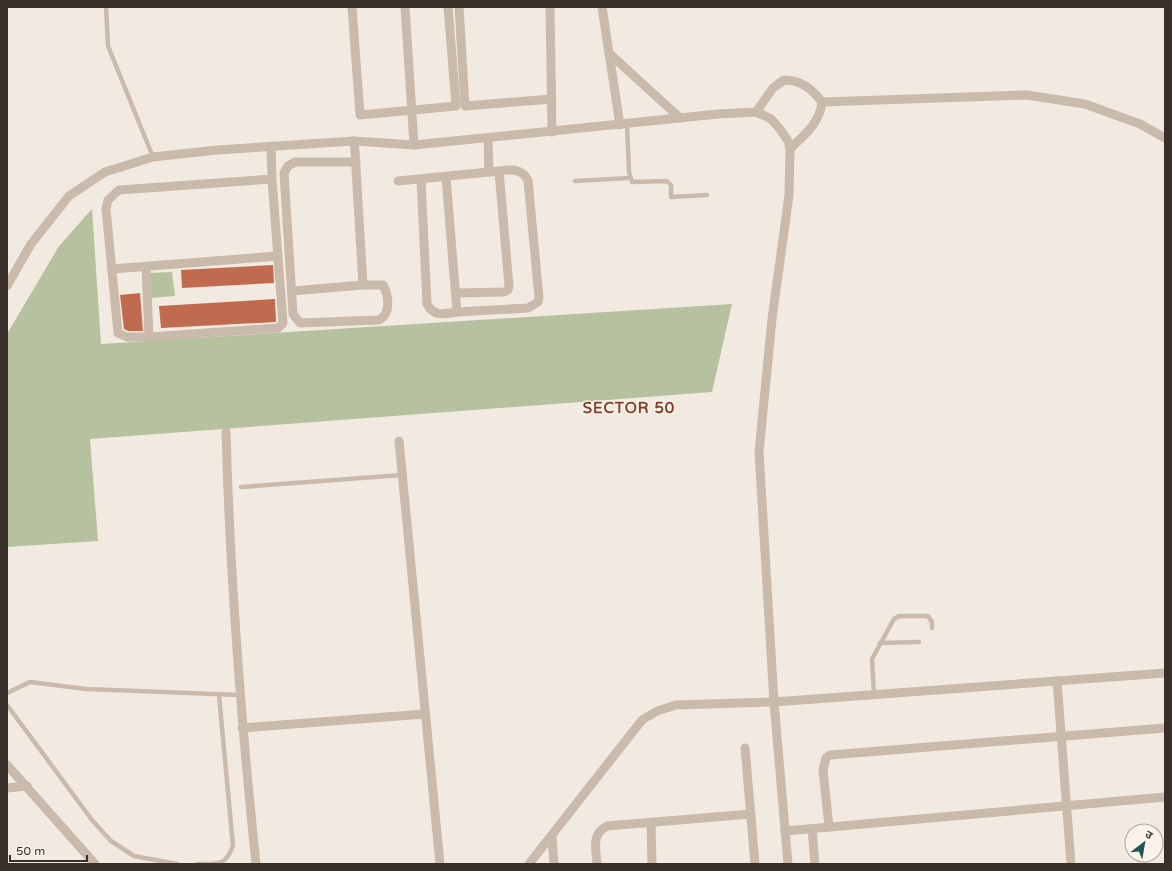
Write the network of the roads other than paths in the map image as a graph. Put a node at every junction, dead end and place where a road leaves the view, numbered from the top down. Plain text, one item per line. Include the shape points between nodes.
1 (106, 7) edge
2 (352, 7) edge
3 (405, 7) edge
4 (448, 7) edge
5 (459, 7) edge
6 (550, 7) edge
7 (602, 7) edge
8 (610, 54) junction
9 (552, 99) junction
10 (822, 102) junction
11 (413, 111) junction
12 (756, 112) junction
13 (680, 118) junction
14 (624, 125) junction
15 (552, 132) junction
16 (488, 138) junction
17 (1165, 138) edge
18 (354, 141) junction
19 (414, 145) junction
20 (272, 147) junction
21 (790, 149) junction
22 (153, 157) junction
23 (356, 162) junction
24 (499, 171) junction
25 (489, 172) junction
26 (446, 177) junction
27 (630, 178) junction
28 (272, 179) junction
29 (421, 180) junction
30 (398, 181) dead end
31 (575, 181) dead end
32 (707, 195) dead end
33 (278, 256) junction
34 (146, 267) junction
35 (112, 269) junction
36 (363, 285) junction
37 (7, 286) edge
38 (292, 291) junction
39 (456, 293) junction
40 (457, 312) junction
41 (149, 337) junction
42 (226, 432) dead end
43 (399, 441) dead end
44 (402, 475) junction
45 (241, 488) dead end
46 (932, 628) dead end
47 (920, 642) dead end
48 (880, 643) junction
49 (1165, 673) edge
50 (1057, 681) junction
51 (7, 693) edge
52 (219, 695) junction
53 (874, 695) junction
54 (240, 696) junction
55 (774, 702) junction
56 (7, 705) edge
57 (425, 714) junction
58 (242, 728) junction
59 (1165, 728) edge
60 (1062, 737) junction
61 (745, 748) dead end
62 (7, 765) edge
63 (27, 786) junction
64 (7, 788) edge
65 (1165, 797) edge
66 (1066, 805) junction
67 (751, 814) junction
68 (651, 823) junction
69 (829, 827) junction
70 (812, 829) junction
71 (785, 831) junction
72 (552, 837) junction
73 (95, 864) edge
74 (177, 864) edge
75 (197, 864) edge
76 (256, 864) edge
77 (440, 864) edge
78 (529, 864) edge
79 (554, 864) edge
80 (597, 864) edge
81 (652, 864) edge
82 (755, 864) edge
83 (787, 864) edge
84 (814, 864) edge
85 (1071, 864) edge

1 - 22 lane via 108,46
2 - 11 street via 360,115
3 - 11 street
4 - 11 street via 456,106
5 - 9 street via 464,106
6 - 9 street
7 - 8 street
8 - 13 street
8 - 14 street
9 - 15 street
10 - 12 street via 802,83 784,80 773,88
10 - 17 street via 1027,95 1085,104 1140,124
10 - 21 street via 817,121
11 - 19 street
12 - 13 street
12 - 21 street via 771,120 780,129
13 - 14 street
14 - 15 street
14 - 27 lane
15 - 16 street
16 - 19 street
16 - 25 street
18 - 19 street
18 - 20 street
18 - 23 street
20 - 22 street
20 - 28 street
21 - 55 street via 789,195 772,319 759,452
22 - 37 street via 105,172 69,196 31,244
23 - 36 street
23 - 38 street via 295,162 288,166 284,173
24 - 25 street
24 - 39 street via 508,290
24 - 40 street via 524,172 528,180 538,302 528,308
25 - 26 street
26 - 29 street
26 - 39 street
27 - 31 lane
27 - 32 lane via 632,182 667,181 671,185 671,197
28 - 33 street
28 - 35 street via 119,190 108,200 106,209
29 - 30 street
29 - 40 street via 428,304 431,311 438,314
33 - 34 street
33 - 41 street via 282,323 278,328
34 - 35 street
34 - 41 street
35 - 41 street via 118,333 123,336
36 - 38 street
36 - 38 street via 383,285 386,291 387,308 384,317 379,320 300,323 293,314
39 - 40 street
42 - 54 street
43 - 44 street
44 - 45 lane
44 - 57 street
46 - 48 lane via 928,616 899,616 894,619
47 - 48 lane
48 - 53 lane via 872,659
49 - 50 street
50 - 53 street
50 - 60 street
51 - 52 lane via 30,682 86,689
52 - 54 lane
52 - 75 lane via 233,846 228,858 221,864
53 - 55 street
54 - 58 street
55 - 71 street
55 - 72 street via 676,705 642,720
56 - 74 lane via 92,820 111,841 134,856
57 - 58 street
57 - 77 street
58 - 76 street
59 - 60 street
60 - 66 street
60 - 69 street via 830,755 826,758 823,770
61 - 67 street
62 - 63 street
63 - 64 street
63 - 73 street
65 - 66 street
66 - 69 street
66 - 85 street
67 - 68 street
67 - 82 street
68 - 80 street via 607,826 599,830 596,836
68 - 81 street
69 - 70 street
70 - 71 street
70 - 84 street
71 - 83 street
72 - 78 street
72 - 79 street

